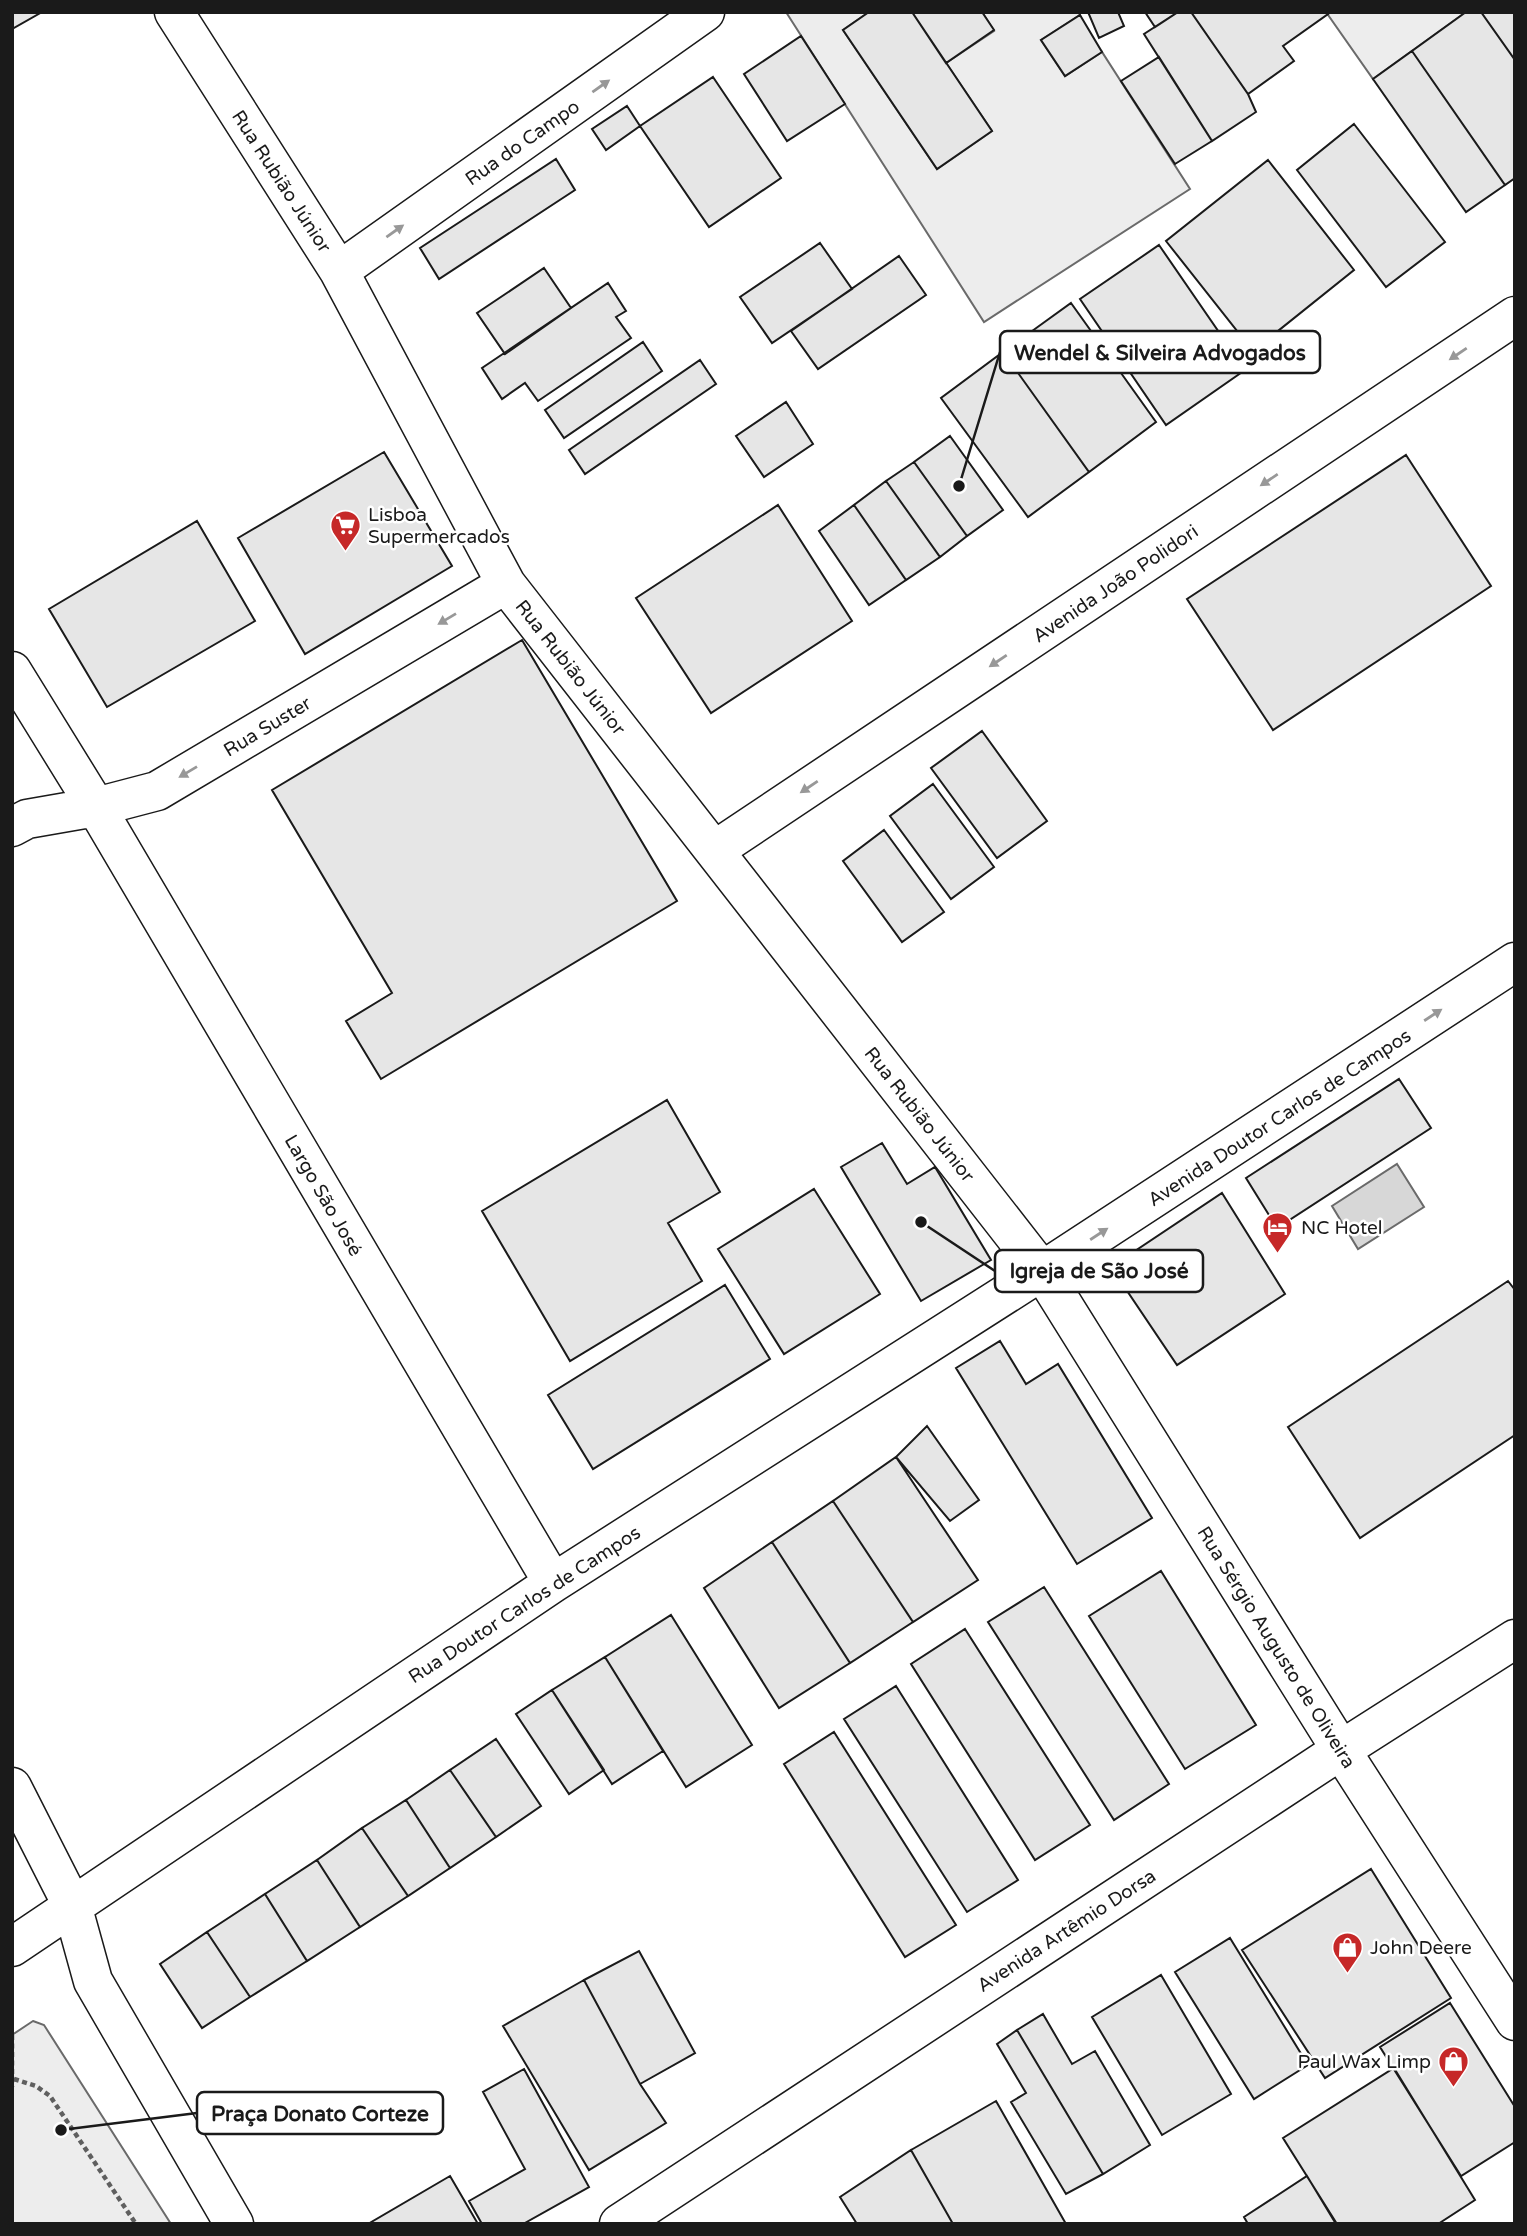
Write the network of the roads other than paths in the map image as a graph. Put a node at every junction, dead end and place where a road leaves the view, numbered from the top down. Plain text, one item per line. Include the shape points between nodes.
1 (174, 12) edge
2 (705, 12) edge
3 (339, 271) junction
4 (1515, 316) edge
5 (506, 584) junction
6 (12, 671) edge
7 (96, 807) junction
8 (12, 827) edge
9 (715, 850) junction
10 (1515, 962) edge
11 (1042, 1271) junction
12 (553, 1583) junction
13 (1515, 1639) edge
14 (1341, 1750) junction
15 (12, 1787) edge
16 (72, 1905) junction
17 (12, 1947) edge
18 (1515, 2021) edge
19 (234, 2224) edge
20 (619, 2224) edge

1 - 3 street, Rua Rubião Júnior
3 -> 2 street, Rua do Campo
3 - 5 street, Rua Rubião Júnior
4 -> 9 street, Avenida João Polidori
5 -> 7 street, Rua Suster via 156,791
5 - 9 street, Rua Rubião Júnior
6 - 7 street, Largo São José
7 - 8 street, Rua Suster via 27,819
7 - 12 street, Largo São José
9 - 11 street, Rua Rubião Júnior
11 -> 10 street, Avenida Doutor Carlos de Campos
11 - 12 street, Rua Doutor Carlos de Campos
11 - 14 street, Rua Sérgio Augusto de Oliveira
12 - 16 street, Rua Doutor Carlos de Campos
13 - 14 street, Avenida Artêmio Dorsa
14 - 18 street, Rua Sérgio Augusto de Oliveira
14 - 20 street, Avenida Artêmio Dorsa
15 - 16 street
16 - 17 street, Rua Doutor Carlos de Campos
16 - 19 street via 93,1981

